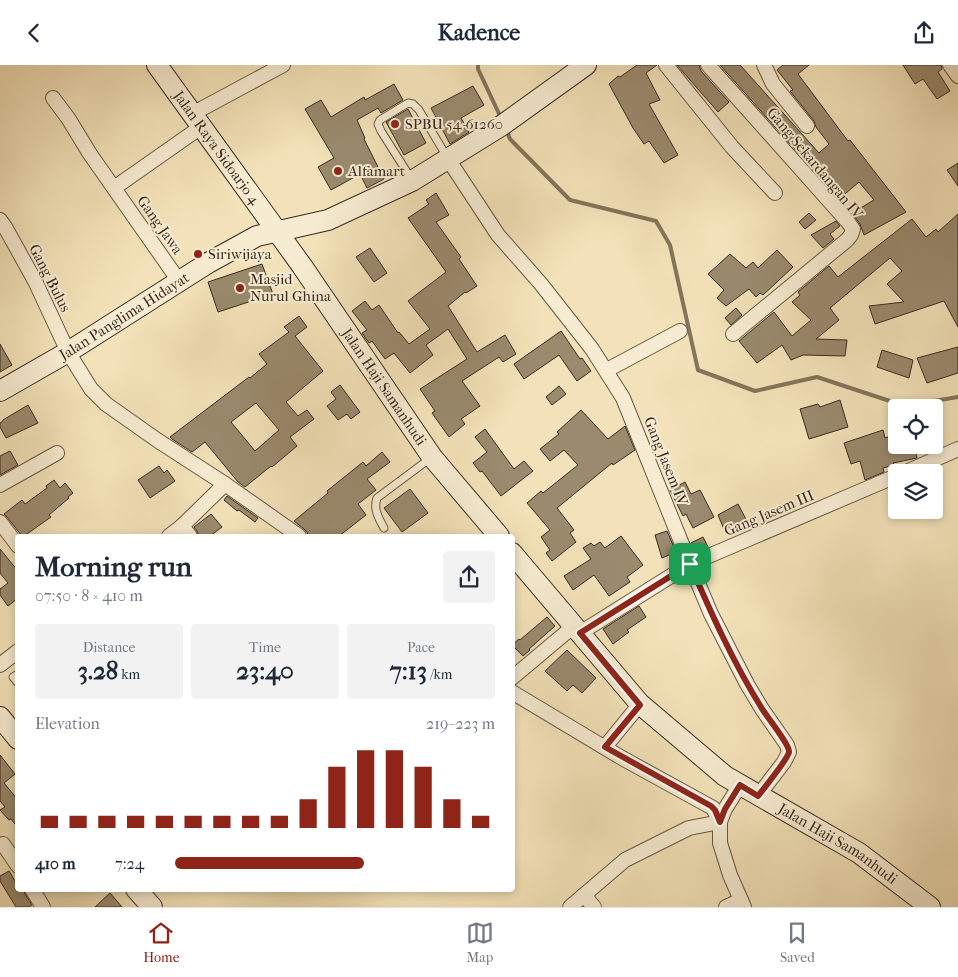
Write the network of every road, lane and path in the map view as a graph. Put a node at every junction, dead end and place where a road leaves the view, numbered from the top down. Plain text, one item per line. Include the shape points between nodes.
1 (157, 65) edge
2 (283, 65) edge
3 (586, 65) edge
4 (666, 65) edge
5 (708, 65) edge
6 (764, 65) edge
7 (950, 65) edge
8 (958, 76) edge
9 (53, 98) dead end
10 (196, 121) junction
11 (807, 126) dead end
12 (448, 159) junction
13 (412, 181) junction
14 (114, 189) junction
15 (775, 193) dead end
16 (0, 220) edge
17 (277, 232) junction
18 (179, 281) junction
19 (680, 331) dead end
20 (733, 334) dead end
21 (68, 352) junction
22 (606, 370) junction
23 (0, 391) edge
24 (957, 451) edge
25 (57, 453) dead end
26 (432, 457) junction
27 (926, 464) edge
28 (888, 479) edge
29 (225, 484) junction
30 (0, 485) edge
31 (0, 522) edge
32 (384, 528) dead end
33 (186, 531) edge
34 (296, 534) edge
35 (497, 534) edge
36 (15, 542) edge
37 (515, 556) edge
38 (690, 564) junction
39 (578, 629) junction
40 (15, 653) edge
41 (0, 665) edge
42 (515, 676) edge
43 (515, 694) edge
44 (640, 705) junction
45 (0, 717) edge
46 (15, 735) edge
47 (605, 747) junction
48 (740, 785) junction
49 (758, 796) junction
50 (720, 822) junction
51 (3, 844) dead end
52 (15, 862) edge
53 (34, 892) edge
54 (139, 892) edge
55 (584, 895) junction
56 (742, 903) edge
57 (44, 907) edge
58 (152, 907) edge
59 (570, 907) edge
60 (594, 907) edge
61 (726, 907) edge
62 (930, 907) edge

1 - 10 street, Jalan Raya Sidoarjo 4
2 - 10 street
3 - 12 street, Jalan Panglima Hidayat via 501,127
4 - 15 street via 732,147
5 - 20 street, Gang Sekardangan IV via 853,229 847,240
6 - 11 street via 773,85
7 - 8 street
9 - 14 street, Gang Jawa
10 - 14 street
10 - 17 street, Jalan Raya Sidoarjo 4
12 - 13 street, Jalan Panglima Hidayat
12 - 13 lane via 413,104 408,103 380,120 381,131
12 - 22 street, Gang Jasem IV via 498,235 542,284
13 - 17 street, Jalan Panglima Hidayat via 328,220
14 - 18 street, Gang Jawa
16 - 21 street, Gang Bulus via 35,281
17 - 18 street, Jalan Panglima Hidayat via 257,237
17 - 26 street, Jalan Haji Samanhudi
18 - 21 street, Jalan Panglima Hidayat
19 - 22 street
21 - 23 street, Jalan Panglima Hidayat
21 - 29 street, Gang Bulus via 91,389 106,404
22 - 38 street, Gang Jasem IV via 623,397
24 - 27 street
25 - 30 street
26 - 32 lane via 377,499 376,510
26 - 35 street, Jalan Haji Samanhudi
28 - 38 street, Gang Jasem III
29 - 33 street
29 - 34 street, Gang Bulus
31 - 36 street
37 - 39 street, Jalan Haji Samanhudi
38 - 39 street, Gang Jasem III
38 - 49 street, Gang Jasem IV via 747,684 787,745 789,752 784,762
39 - 42 street, Gang Jasem III
39 - 44 street, Jalan Haji Samanhudi
40 - 41 street
43 - 47 street
44 - 47 street
44 - 48 street, Jalan Haji Samanhudi
45 - 46 street
47 - 50 street via 711,806
48 - 49 street, Jalan Haji Samanhudi
48 - 50 street
49 - 62 street, Jalan Haji Samanhudi via 859,853
50 - 55 street via 689,828 626,860
50 - 56 street via 720,843
51 - 52 street
53 - 57 street
54 - 58 street
55 - 59 street
55 - 60 street
56 - 61 street

